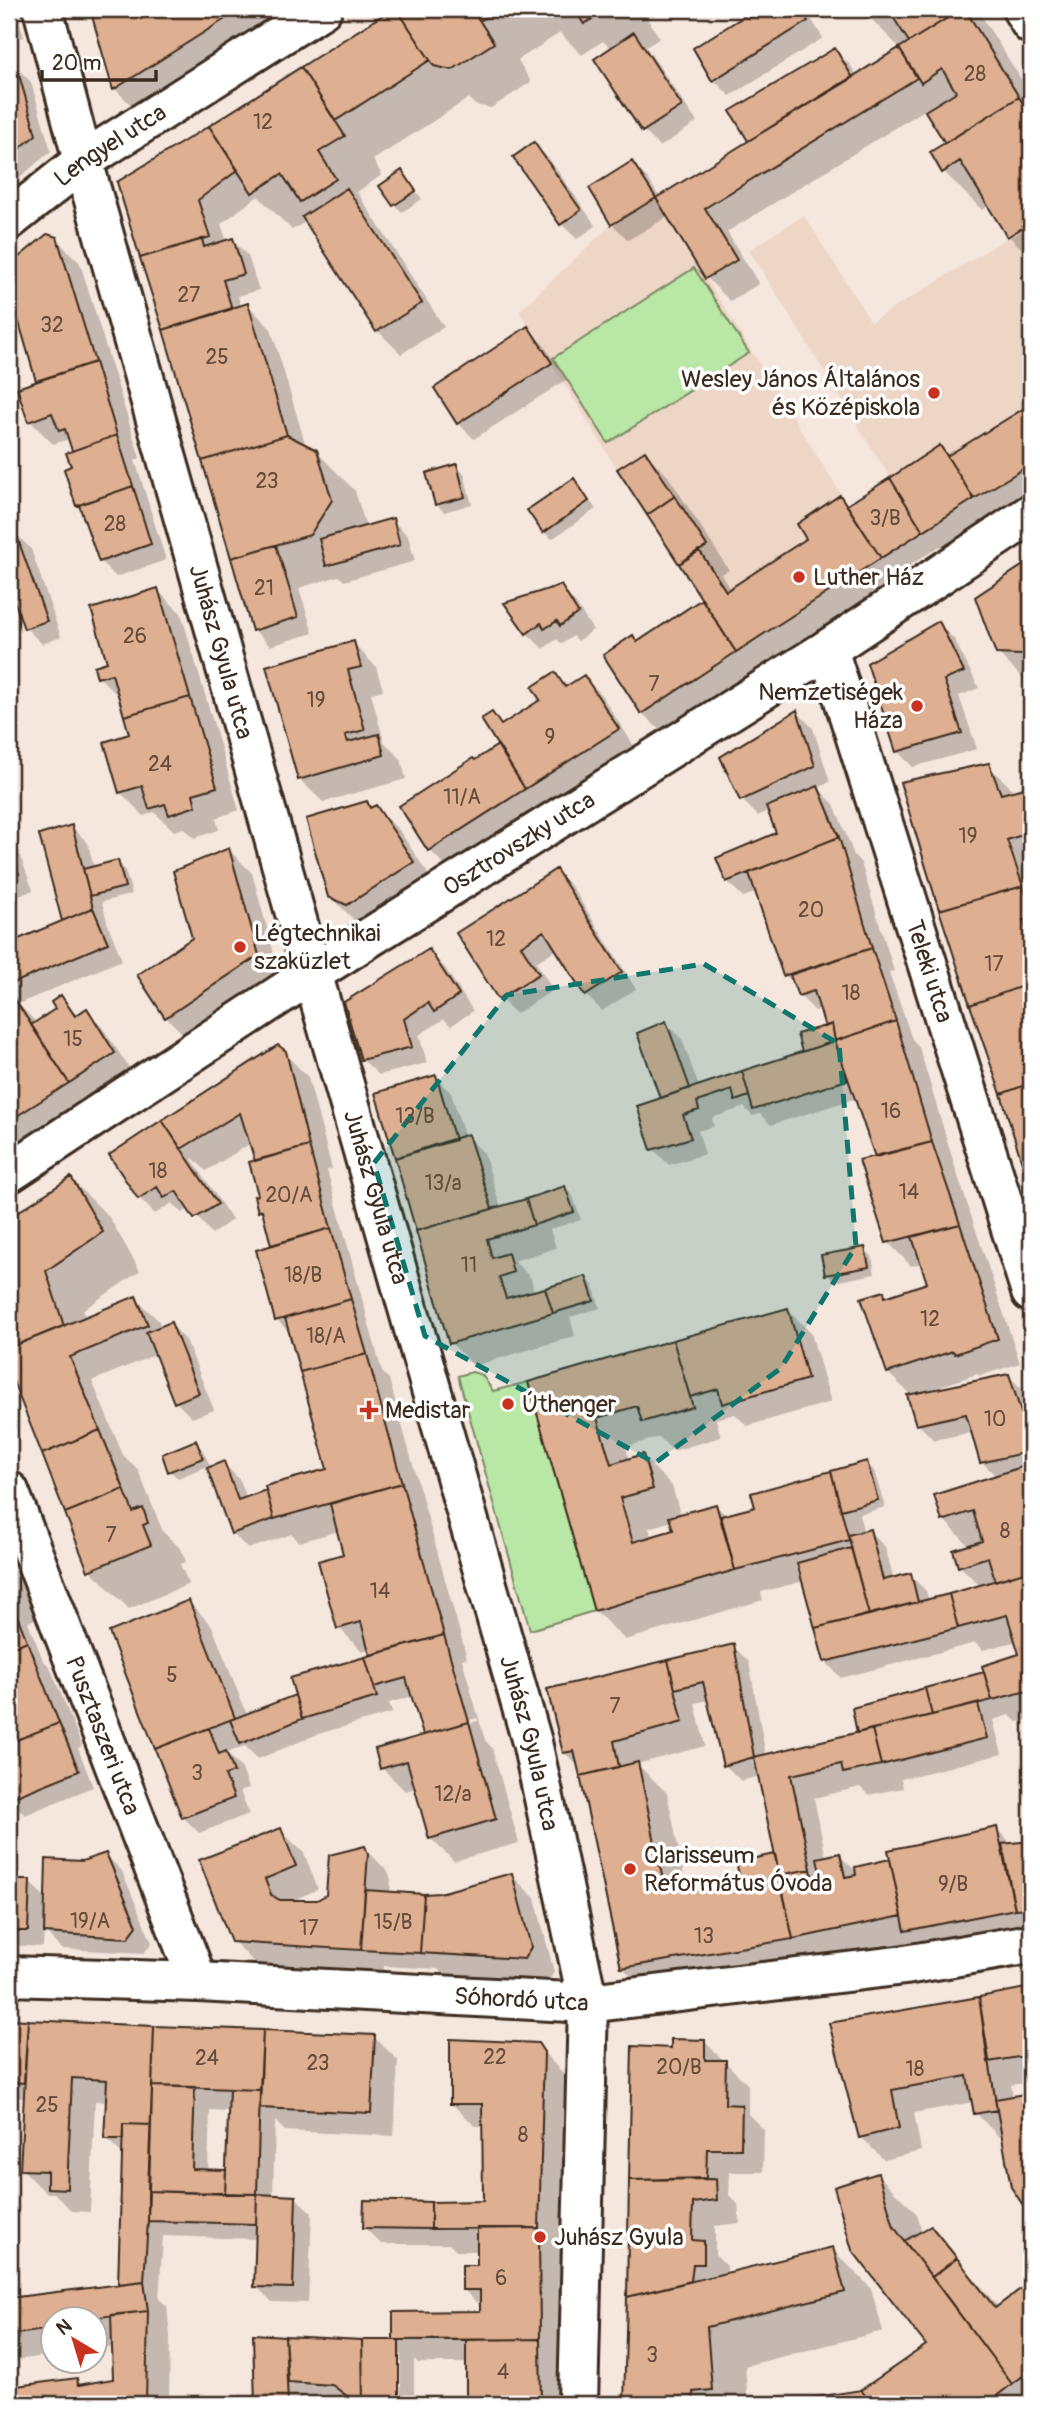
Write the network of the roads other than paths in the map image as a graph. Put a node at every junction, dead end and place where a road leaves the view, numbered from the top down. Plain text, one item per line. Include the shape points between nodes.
1 (43, 9) edge
2 (322, 9) edge
3 (1022, 9) edge
4 (1031, 24) edge
5 (83, 161) junction
6 (9, 220) edge
7 (1031, 514) edge
8 (828, 649) junction
9 (313, 973) junction
10 (9, 1173) edge
11 (1031, 1292) edge
12 (9, 1491) edge
13 (1031, 1944) edge
14 (9, 1976) edge
15 (198, 1982) junction
16 (587, 2003) junction
17 (578, 2404) edge

1 - 5 street, Juhász Gyula utca
2 - 5 street, Lengyel utca
3 - 4 street
5 - 6 street, Lengyel utca
5 - 9 street, Juhász Gyula utca
7 - 8 street, Osztrovszky utca
8 - 9 street, Osztrovszky utca
8 - 11 street, Teleki utca
9 - 10 street, Osztrovszky utca
9 - 16 street, Juhász Gyula utca via 532,1742
12 - 15 street, Pusztaszeri utca
13 - 16 street, Sóhordó utca via 905,1965
14 - 15 street, Sóhordó utca
15 - 16 street, Sóhordó utca
16 - 17 street, Juhász Gyula utca

